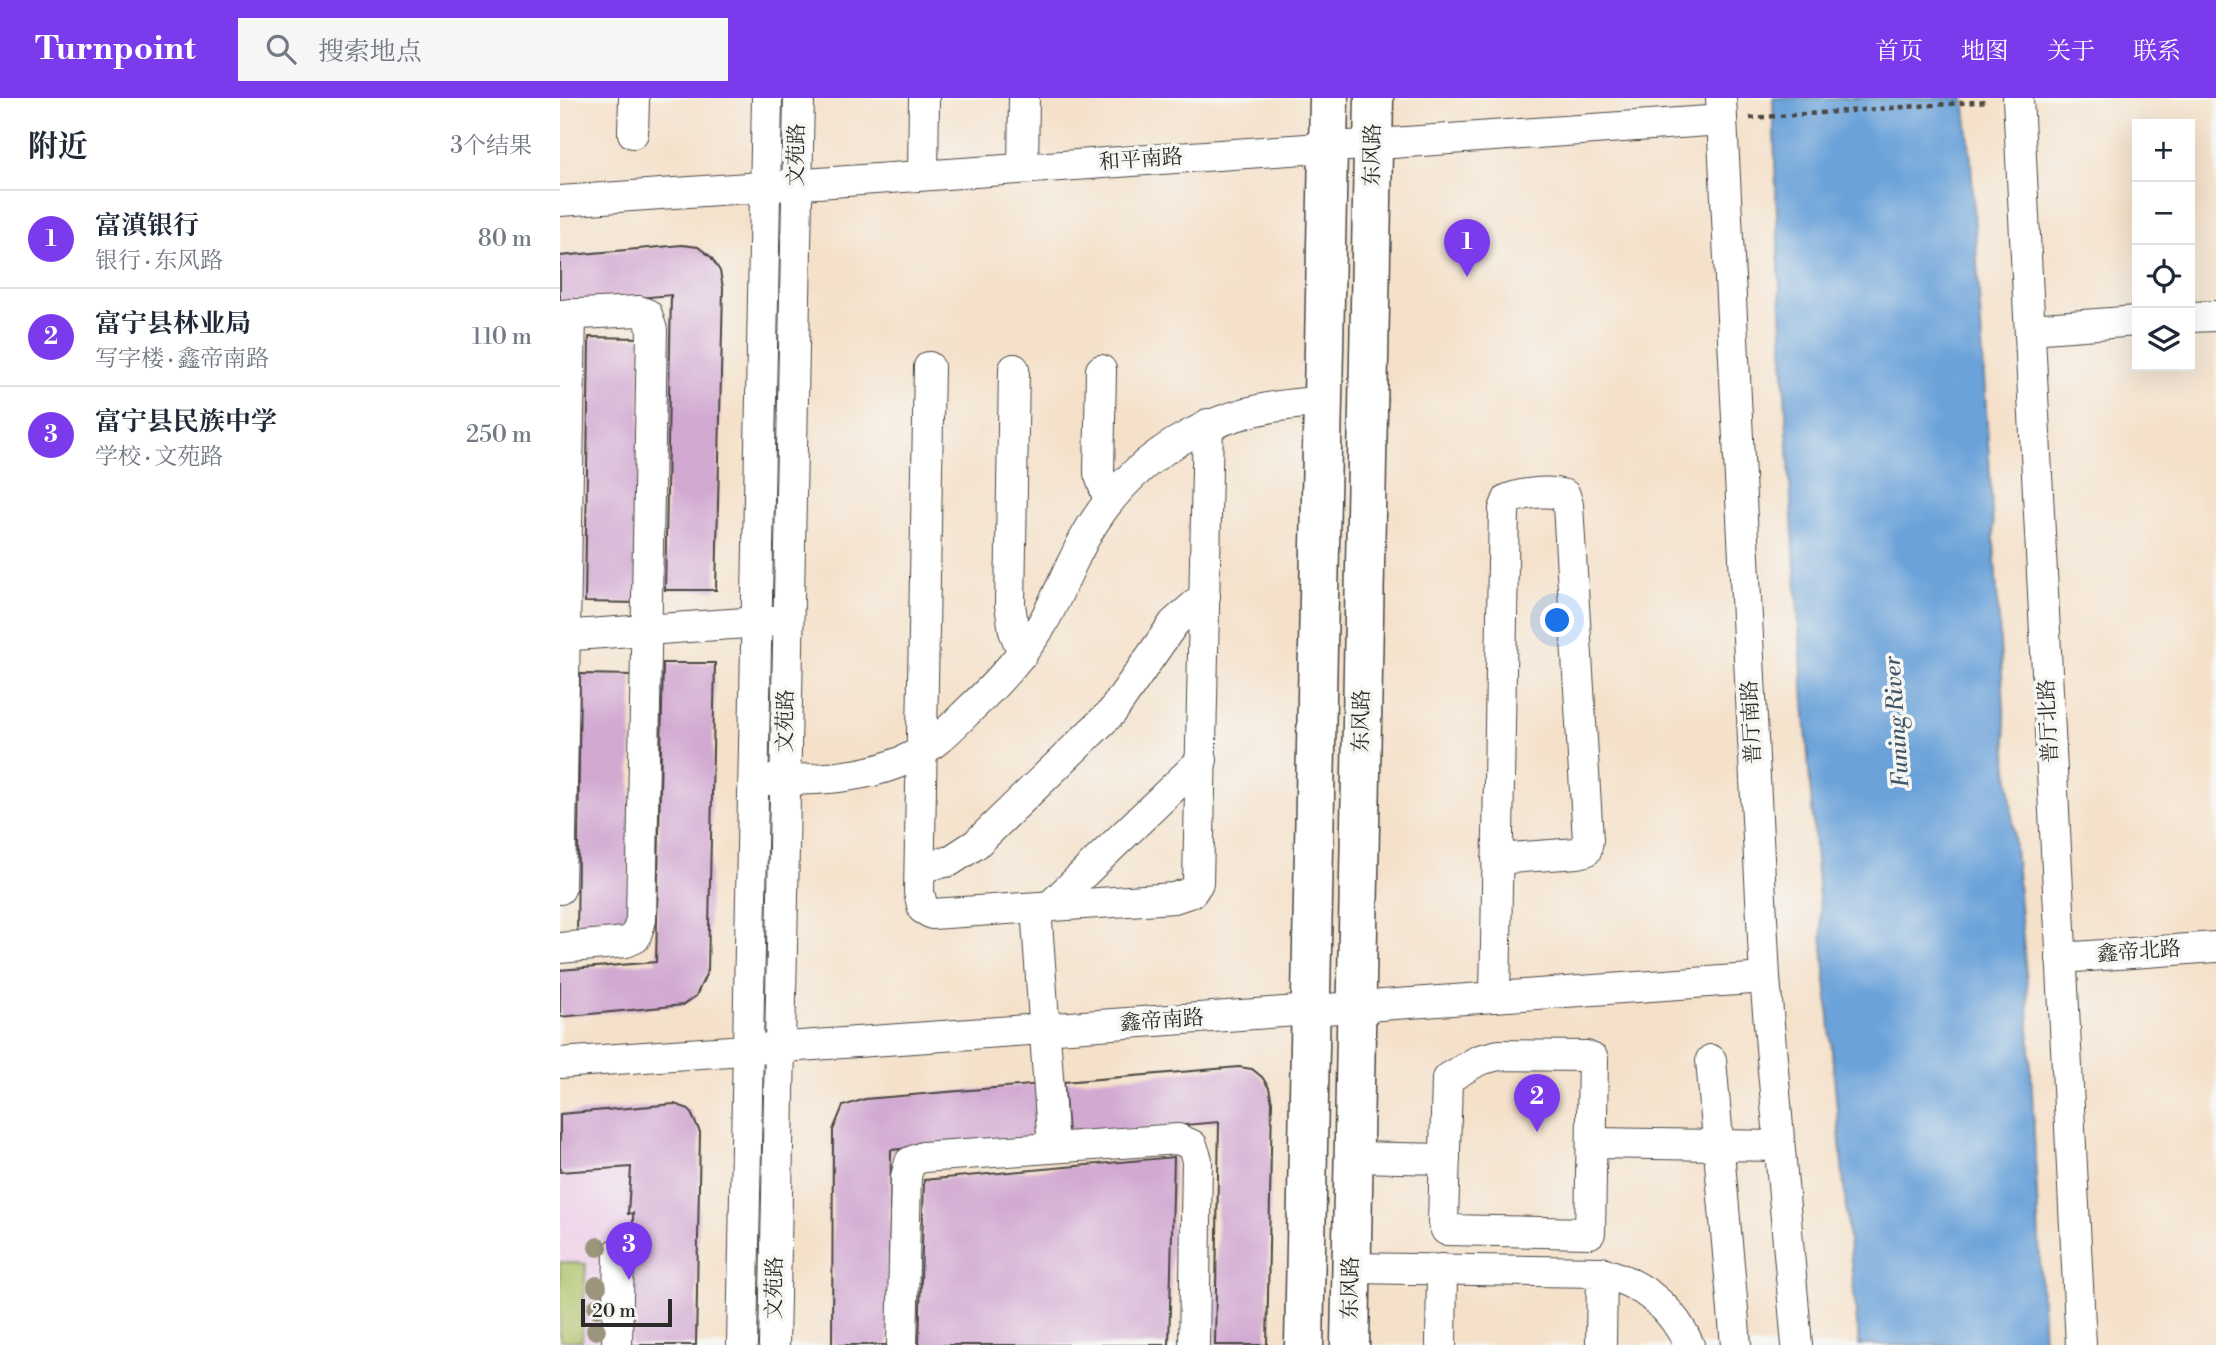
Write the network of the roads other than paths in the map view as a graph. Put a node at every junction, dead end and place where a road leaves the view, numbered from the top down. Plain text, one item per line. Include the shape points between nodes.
1 (634, 98) edge
2 (767, 98) edge
3 (799, 98) edge
4 (924, 98) edge
5 (1024, 98) edge
6 (1329, 98) edge
7 (1374, 98) edge
8 (2018, 98) edge
9 (2027, 98) edge
10 (1722, 109) edge
11 (633, 133) dead end
12 (1373, 144) junction
13 (1328, 147) junction
14 (1023, 168) junction
15 (923, 175) junction
16 (797, 185) junction
17 (765, 187) junction
18 (560, 201) edge
19 (566, 315) edge
20 (2216, 316) edge
21 (2195, 317) edge
22 (2132, 321) edge
23 (2030, 328) junction
24 (929, 368) dead end
25 (1014, 369) dead end
26 (1101, 370) dead end
27 (1323, 402) junction
28 (1209, 424) junction
29 (1109, 501) junction
30 (1205, 596) junction
31 (788, 620) junction
32 (756, 622) junction
33 (646, 630) junction
34 (563, 636) edge
35 (1024, 653) junction
36 (922, 751) junction
37 (1202, 760) junction
38 (753, 780) junction
39 (785, 780) junction
40 (1497, 859) junction
41 (920, 867) junction
42 (560, 890) edge
43 (1043, 907) junction
44 (2216, 947) edge
45 (560, 948) edge
46 (2061, 957) junction
47 (1765, 978) junction
48 (1495, 997) junction
49 (1356, 1007) junction
50 (1311, 1010) junction
51 (1045, 1029) junction
52 (780, 1047) junction
53 (748, 1049) junction
54 (1711, 1060) dead end
55 (560, 1063) edge
56 (1594, 1143) junction
57 (1718, 1145) junction
58 (1779, 1146) junction
59 (1053, 1147) junction
60 (1353, 1157) junction
61 (1445, 1159) junction
62 (619, 1252) dead end
63 (1351, 1268) junction
64 (1442, 1269) junction
65 (1602, 1272) junction
66 (617, 1345) edge
67 (742, 1345) edge
68 (774, 1345) edge
69 (902, 1345) edge
70 (1194, 1345) edge
71 (1304, 1345) edge
72 (1350, 1345) edge
73 (1441, 1345) edge
74 (1601, 1345) edge
75 (1689, 1345) edge
76 (1736, 1345) edge
77 (1797, 1345) edge
78 (2081, 1345) edge

1 - 11 street
2 - 17 street, 文苑路
3 - 16 street, 文苑路
4 - 15 street
5 - 14 street
6 - 13 main road
7 - 12 main road, 东风路
8 - 9 street
8 - 23 street, 普厅北路
10 - 12 street, 和平南路
10 - 47 street, 普厅南路
12 - 13 street, 和平南路
12 - 49 main road, 东风路
13 - 14 street, 和平南路
13 - 27 main road
14 - 15 street, 和平南路
15 - 16 street, 和平南路
16 - 17 street, 和平南路
16 - 31 street, 文苑路
17 - 18 street, 和平南路
17 - 32 street, 文苑路
19 - 33 street via 632,310 646,314 651,321
19 - 34 street
20 - 21 street
22 - 23 street
23 - 46 street, 普厅北路
24 - 36 street
25 - 35 street via 1010,605
26 - 29 street via 1099,472
27 - 28 street via 1262,407
27 - 50 main road
28 - 29 street via 1152,458
28 - 30 street
29 - 35 street via 1091,526
30 - 37 street
30 - 41 street via 1174,623 1112,712 976,844 950,862
31 - 32 street
31 - 39 street, 文苑路
32 - 33 street
32 - 38 street, 文苑路
33 - 34 street
33 - 45 street via 639,929 635,938 626,942
34 - 42 street
35 - 36 street via 1002,679
36 - 39 street via 854,774
36 - 41 street
37 - 43 street
37 - 43 street via 1199,872 1192,892 1174,898
38 - 39 street
38 - 53 street, 文苑路
39 - 52 street, 文苑路
40 - 40 street via 1504,509 1508,499 1519,495 1557,493 1565,495 1568,505 1588,840 1586,851 1577,853
40 - 48 street
41 - 43 street via 920,901 932,914
43 - 51 street
44 - 46 street, 鑫帝北路
46 - 78 street, 普厅北路
47 - 48 street, 鑫帝南路
47 - 58 street, 普厅南路
48 - 49 street, 鑫帝南路
49 - 50 street, 鑫帝南路
49 - 60 main road, 东风路
50 - 51 street, 鑫帝南路
50 - 71 main road
51 - 52 street, 鑫帝南路
51 - 59 street
52 - 53 street, 鑫帝南路
52 - 68 street, 文苑路
53 - 55 street, 鑫帝南路
53 - 67 street, 文苑路
54 - 57 street
56 - 57 street
56 - 61 street via 1592,1225 1590,1233 1583,1235 1446,1230
56 - 61 street via 1593,1059 1499,1055 1479,1060 1447,1079
57 - 58 street
57 - 76 street
58 - 77 street, 普厅南路
59 - 69 street via 923,1157 910,1162
59 - 70 street via 1178,1139 1192,1145 1198,1160
60 - 61 street
60 - 63 main road, 东风路
62 - 66 street
63 - 64 street
63 - 72 main road, 东风路
64 - 65 street
64 - 73 street
65 - 74 street
65 - 75 street via 1657,1299

